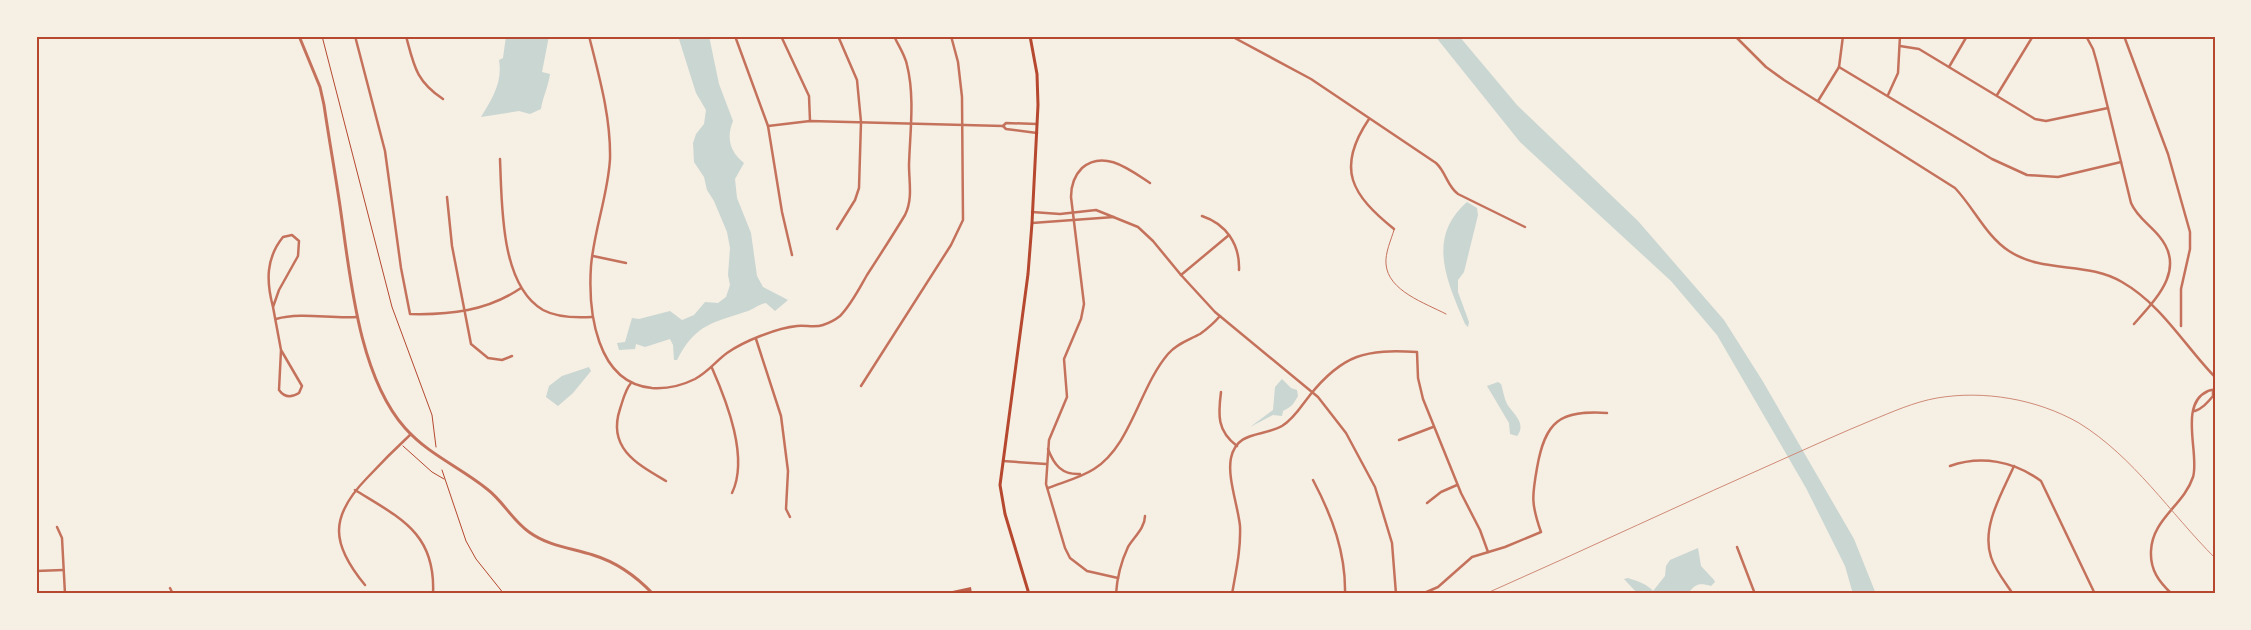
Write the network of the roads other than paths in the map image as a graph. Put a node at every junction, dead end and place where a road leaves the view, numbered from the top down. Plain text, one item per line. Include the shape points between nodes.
1 (299, 36) edge
2 (355, 36) edge
3 (406, 36) edge
4 (589, 36) edge
5 (735, 36) edge
6 (781, 36) edge
7 (838, 36) edge
8 (894, 36) edge
9 (951, 36) edge
10 (1030, 36) edge
11 (1231, 36) edge
12 (1735, 36) edge
13 (1843, 36) edge
14 (1900, 36) edge
15 (1967, 36) edge
16 (2033, 36) edge
17 (2086, 36) edge
18 (2124, 36) edge
19 (1900, 46) junction
20 (1839, 67) junction
21 (1949, 67) junction
22 (1888, 95) junction
23 (1997, 95) junction
24 (443, 99) dead end
25 (1818, 101) junction
26 (2108, 108) junction
27 (1369, 119) junction
28 (810, 121) junction
29 (860, 122) junction
30 (912, 123) junction
31 (1037, 124) junction
32 (963, 125) junction
33 (768, 126) junction
34 (1003, 126) junction
35 (1037, 133) junction
36 (500, 159) dead end
37 (2121, 162) junction
38 (1150, 183) dead end
39 (447, 197) dead end
40 (1032, 212) junction
41 (1073, 212) junction
42 (1202, 216) dead end
43 (1115, 217) junction
44 (1075, 221) junction
45 (1032, 223) junction
46 (1525, 227) dead end
47 (836, 229) dead end
48 (1394, 229) joint
49 (1229, 235) junction
50 (792, 255) dead end
51 (593, 256) junction
52 (626, 263) dead end
53 (1239, 270) dead end
54 (1180, 275) junction
55 (521, 288) junction
56 (2152, 304) junction
57 (273, 307) junction
58 (464, 312) junction
59 (1446, 314) dead end
60 (1220, 316) junction
61 (359, 317) junction
62 (593, 317) junction
63 (276, 320) junction
64 (2134, 324) dead end
65 (2181, 326) dead end
66 (756, 339) junction
67 (282, 350) dead end
68 (512, 356) dead end
69 (712, 368) junction
70 (2215, 377) edge
71 (631, 383) junction
72 (861, 386) dead end
73 (2214, 390) edge
74 (1221, 392) dead end
75 (1313, 392) junction
76 (2194, 411) junction
77 (1607, 413) dead end
78 (1433, 426) junction
79 (411, 434) junction
80 (1399, 440) dead end
81 (1237, 446) junction
82 (1048, 448) junction
83 (1002, 461) junction
84 (1046, 464) junction
85 (1950, 466) dead end
86 (2014, 466) junction
87 (1084, 474) junction
88 (1313, 480) dead end
89 (666, 482) dead end
90 (1457, 485) junction
91 (1047, 488) junction
92 (355, 490) junction
93 (732, 493) dead end
94 (1427, 503) dead end
95 (1145, 516) dead end
96 (790, 517) dead end
97 (56, 527) dead end
98 (1737, 547) dead end
99 (1488, 552) junction
100 (63, 570) junction
101 (36, 571) edge
102 (1118, 578) junction
103 (365, 585) dead end
104 (170, 588) dead end
105 (65, 594) edge
106 (173, 594) edge
107 (434, 594) edge
108 (653, 594) edge
109 (1028, 594) edge
110 (1116, 594) edge
111 (1232, 594) edge
112 (1345, 594) edge
113 (1396, 594) edge
114 (1422, 594) edge
115 (1754, 594) edge
116 (2013, 594) edge
117 (2095, 594) edge
118 (2172, 594) edge

1 - 61 street via 324,105
2 - 58 street via 385,151 410,314
3 - 24 street via 421,81
4 - 51 street via 610,143 608,174
5 - 33 street
6 - 28 street via 809,96
7 - 29 street via 857,80
8 - 30 street via 907,64
9 - 32 street via 958,62
10 - 31 main road via 1038,74
11 - 27 street via 1311,79
12 - 25 street via 1766,67
13 - 20 street
14 - 19 street
15 - 21 street
16 - 23 street
17 - 26 street via 2093,49
18 - 65 street via 2168,154 2190,232 2190,249 2181,289
19 - 21 street via 1919,49
19 - 22 street via 1898,72
20 - 22 street
20 - 25 street
21 - 23 street
22 - 37 street via 1992,159 2027,175 2058,177
23 - 26 street via 2035,119 2046,121
25 - 56 street via 1955,188 1987,230 2009,251 2045,266 2103,273 2129,286
26 - 37 street
27 - 46 street via 1436,163 1458,194
27 - 48 street via 1354,145 1352,176 1364,201
28 - 29 street
28 - 33 street
29 - 30 street
29 - 47 street via 859,188
30 - 32 street
30 - 66 street via 908,208 844,310 825,325 790,327
31 - 34 street via 1006,123
31 - 35 main road
32 - 34 street
32 - 72 street via 964,216 961,226
33 - 50 street
34 - 35 street
35 - 40 main road
36 - 55 street via 508,249
37 - 56 street via 2135,211 2159,236 2168,254 2170,264 2166,283
38 - 41 street via 1113,161 1092,162 1074,180 1071,192
39 - 58 street
40 - 41 street
40 - 45 main road
41 - 43 street via 1096,210
41 - 44 street
42 - 49 street via 1215,222
43 - 44 street
43 - 54 street via 1143,231
44 - 45 street
44 - 82 street via 1084,304 1064,359 1066,403
45 - 83 main road
48 - 59 lane via 1386,264 1394,283
49 - 53 street via 1237,250
49 - 54 street
51 - 52 street
51 - 62 street
54 - 60 street
55 - 58 street via 508,297
55 - 62 street via 543,310 573,318
56 - 64 street
56 - 70 street
57 - 57 street via 270,260 283,236 292,235 299,241 299,251 278,290
57 - 63 street
58 - 68 street via 468,336 477,351 495,360
60 - 75 street
60 - 87 street via 1167,356 1111,454
61 - 63 street via 294,316
61 - 79 street via 366,353 377,379 394,414
62 - 71 street via 600,343 613,368
63 - 67 street via 281,350 279,390 292,396 299,393 302,386
66 - 69 street via 731,350
66 - 96 street via 781,416 788,471 786,509
69 - 71 street via 672,388
69 - 93 street via 736,436 738,476
71 - 89 street via 619,414 619,439 631,459
73 - 76 street via 2201,398
73 - 76 street via 2202,409
74 - 81 street via 1220,424 1226,436
75 - 78 street via 1338,367 1363,354 1382,350 1417,352 1420,391
75 - 81 street via 1282,426 1251,435
75 - 113 street via 1346,433 1374,487 1392,543
76 - 118 street via 2190,426 2195,470 2188,487 2153,535 2151,557 2154,574
77 - 99 street via 1576,413 1552,427 1541,446 1532,496 1542,532
78 - 80 street
78 - 90 street
79 - 92 street
79 - 108 street via 437,456 488,489 517,523 535,536 556,546 608,561
81 - 111 street via 1231,456 1230,468 1240,543
82 - 84 street
82 - 87 street via 1061,469 1072,474
83 - 84 street
83 - 109 main road via 1000,486 1005,514
84 - 91 street
85 - 86 street via 1990,460
86 - 116 street via 1996,507 1989,547 1997,570
86 - 117 street via 2033,475 2044,486
87 - 91 street
88 - 112 street via 1337,536
90 - 94 street
90 - 99 street
91 - 102 street via 1070,558 1087,571
92 - 103 street via 343,509 338,532 348,562
92 - 107 street via 416,532 429,555
95 - 102 street via 1144,524 1125,554
97 - 100 street via 62,538
98 - 115 street
99 - 114 street via 1466,561 1438,587
100 - 101 street
100 - 105 street
102 - 110 street
104 - 106 street

